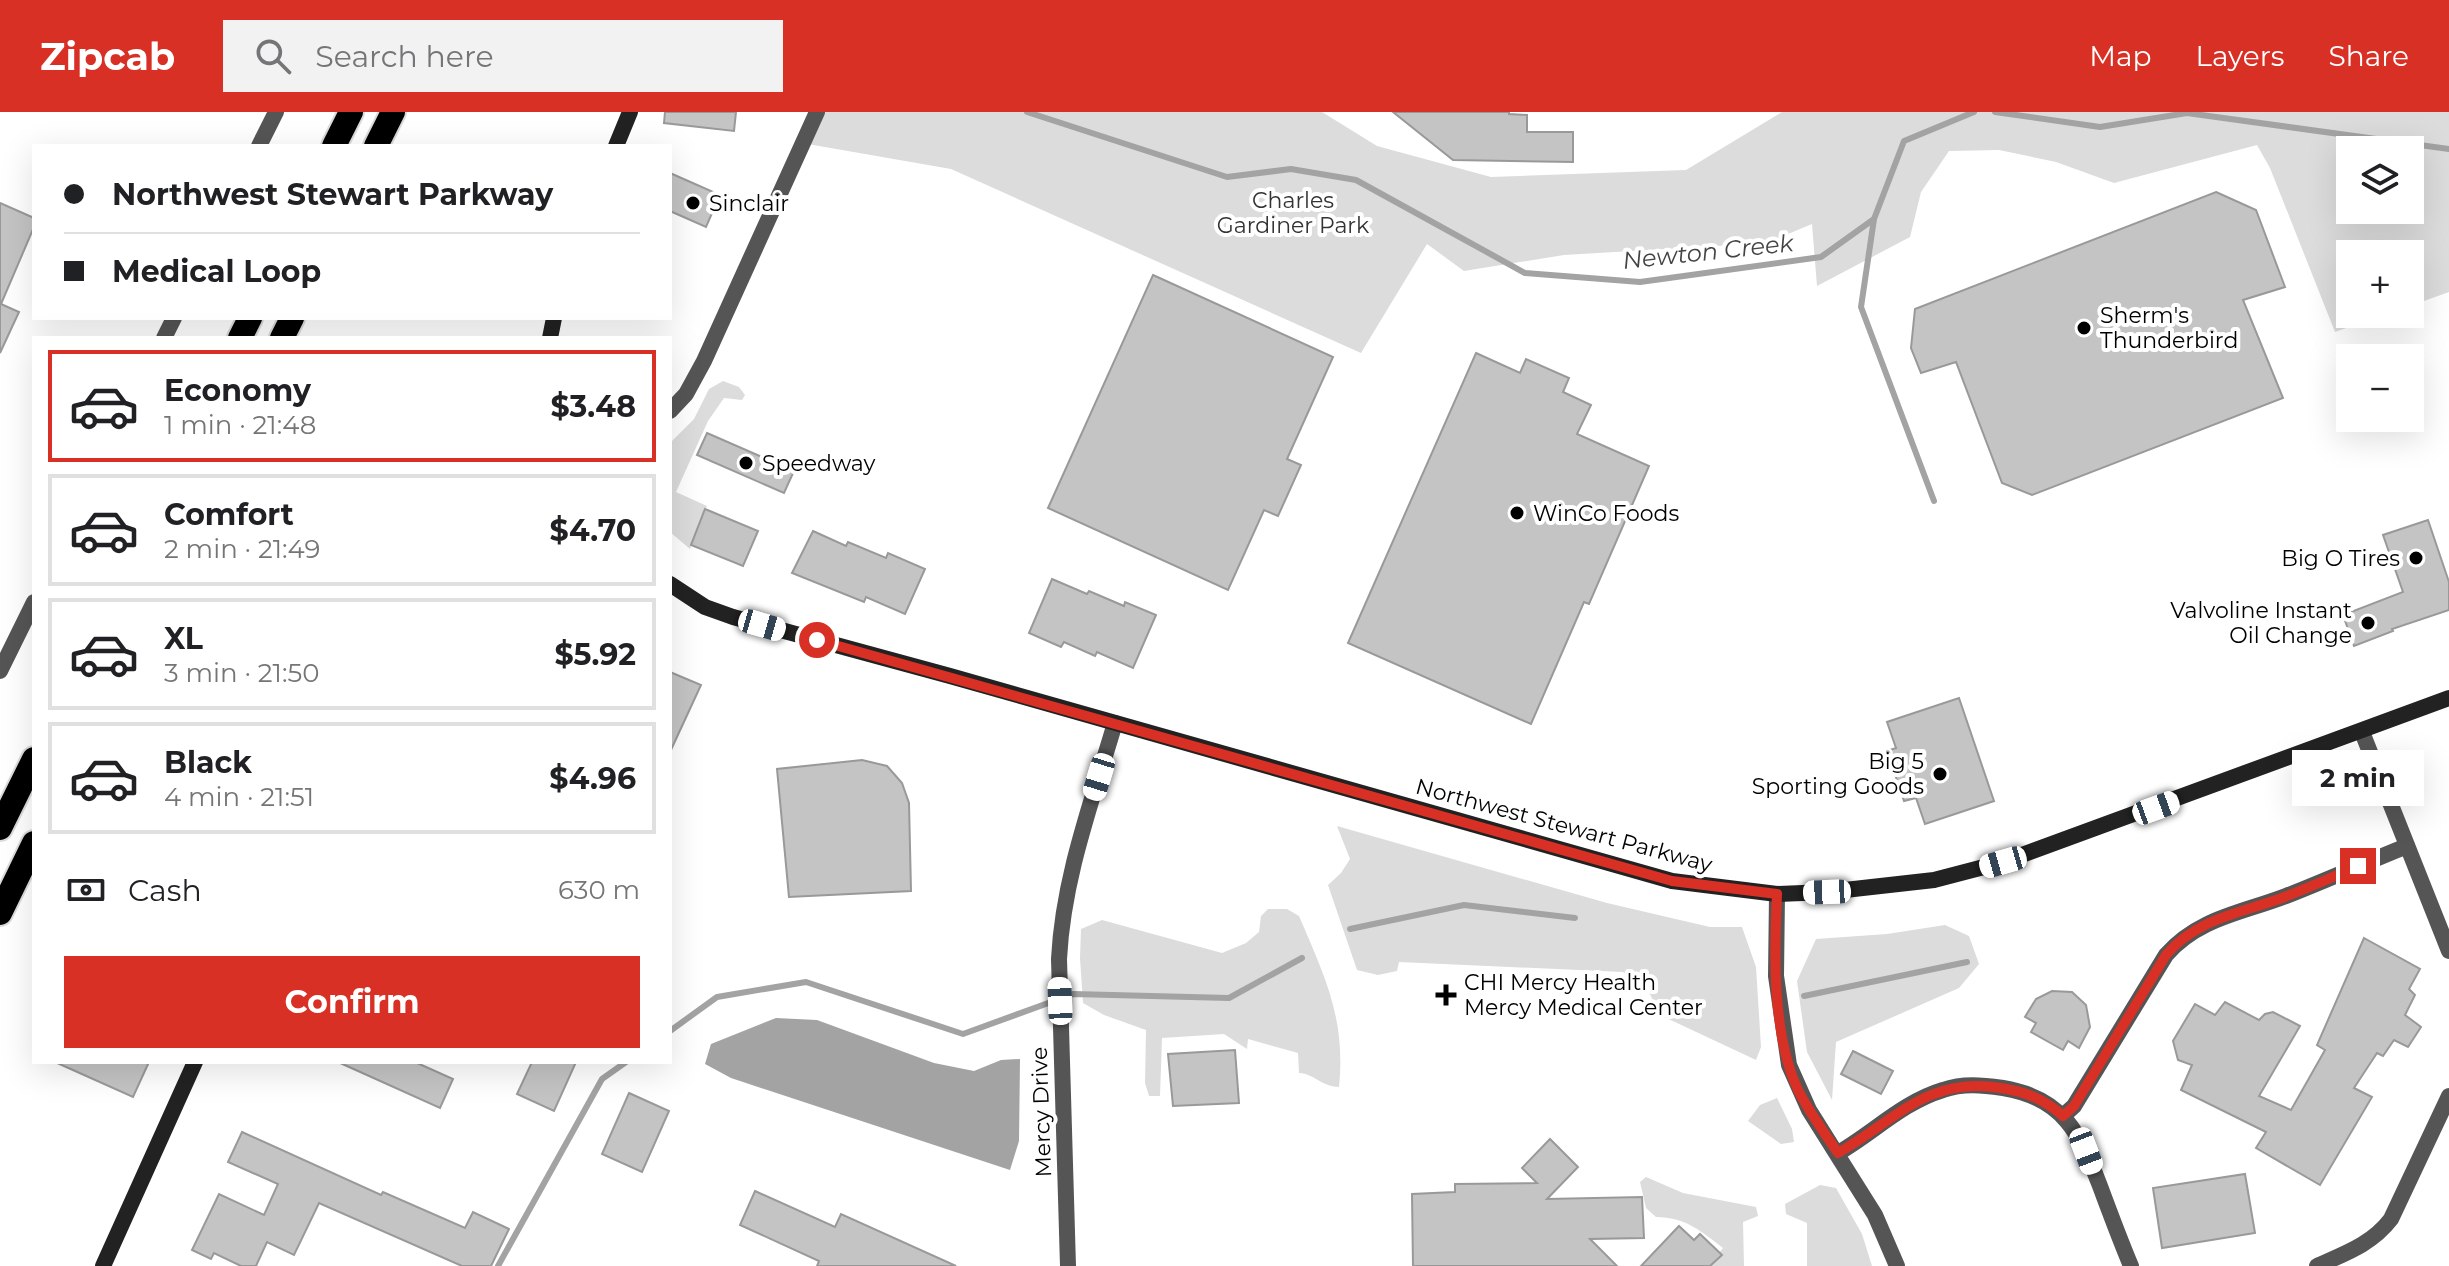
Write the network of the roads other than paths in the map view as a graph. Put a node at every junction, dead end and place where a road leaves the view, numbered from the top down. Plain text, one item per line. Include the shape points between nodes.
1 (276, 112) edge
2 (351, 112) edge
3 (393, 112) edge
4 (630, 112) edge
5 (817, 112) edge
6 (260, 144) edge
7 (335, 144) edge
8 (377, 144) edge
9 (617, 144) edge
10 (672, 409) edge
11 (672, 585) edge
12 (32, 606) edge
13 (0, 671) edge
14 (2449, 698) edge
15 (1115, 723) junction
16 (2362, 732) junction
17 (32, 763) edge
18 (0, 828) edge
19 (2407, 846) junction
20 (32, 847) edge
21 (1777, 894) junction
22 (0, 913) edge
23 (2449, 951) edge
24 (194, 1064) edge
25 (2449, 1096) edge
26 (2063, 1116) junction
27 (1838, 1153) junction
28 (103, 1266) edge
29 (1068, 1266) edge
30 (1897, 1266) edge
31 (2131, 1266) edge
32 (2317, 1266) edge

1 - 6 street
2 - 7 highway
3 - 8 highway
4 - 9 main road
5 - 10 street via 704,361
11 - 15 main road, Northwest Stewart Parkway via 705,607 733,617
12 - 13 street
14 - 16 main road, Northwest Stewart Parkway
15 - 21 main road, Northwest Stewart Parkway via 1672,881
15 - 29 street, Mercy Drive via 1067,886 1060,935
16 - 19 street
16 - 21 main road, Northwest Stewart Parkway via 1992,865 1885,887
17 - 18 highway
19 - 23 street
19 - 26 street via 2195,928 2180,939
20 - 22 highway
21 - 27 street via 1776,976 1789,1065 1809,1110
24 - 28 main road
25 - 32 street via 2391,1219 2365,1244
26 - 27 street via 2037,1097 1968,1084 1916,1102
26 - 31 street via 2086,1151
27 - 30 street via 1875,1215

